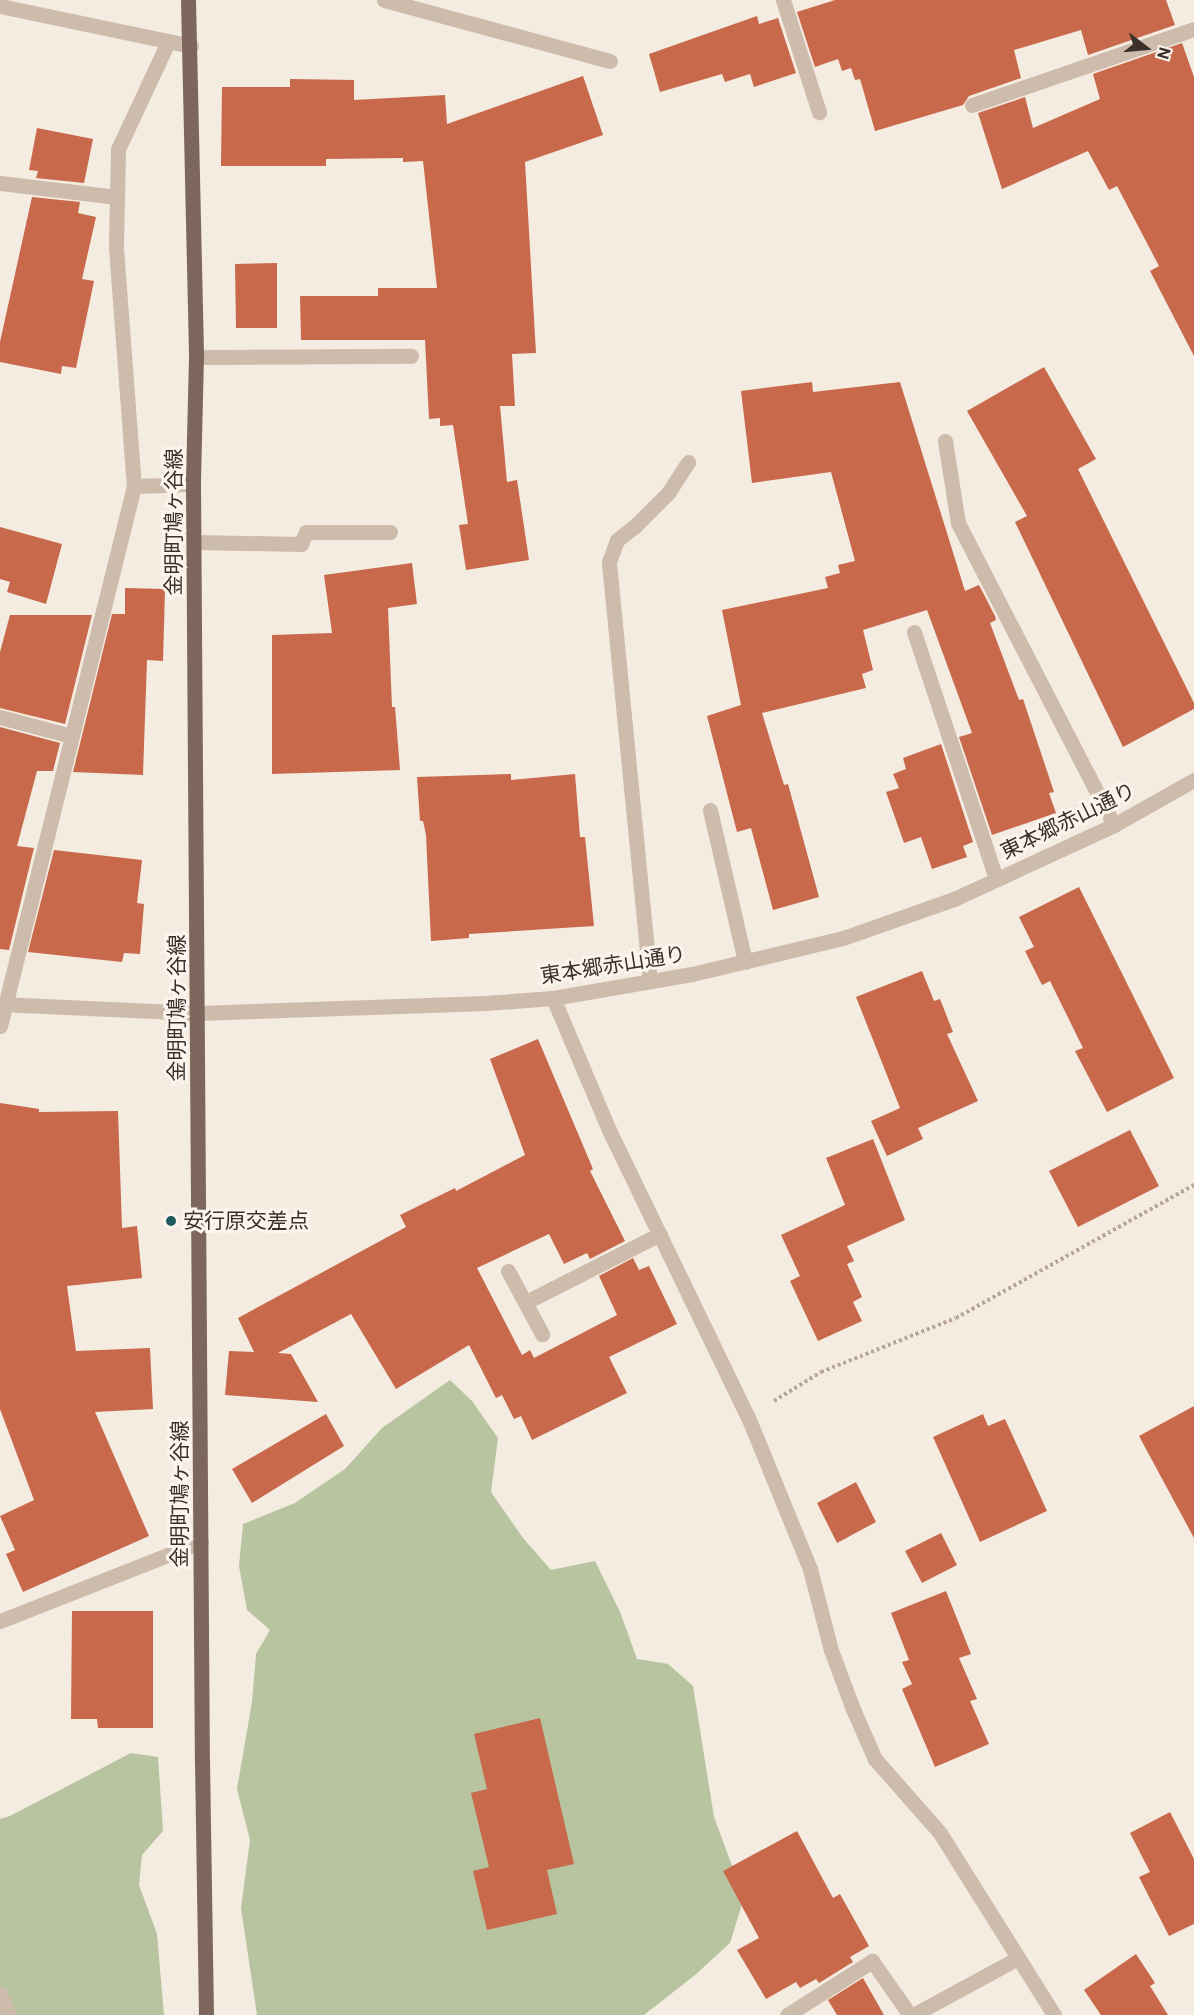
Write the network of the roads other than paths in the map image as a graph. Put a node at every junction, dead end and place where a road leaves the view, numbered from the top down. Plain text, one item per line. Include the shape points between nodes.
1 (188, 0) edge
2 (384, 0) edge
3 (783, 0) edge
4 (0, 6) edge
5 (1194, 29) edge
6 (168, 42) junction
7 (191, 46) junction
8 (610, 61) dead end
9 (972, 105) dead end
10 (819, 112) dead end
11 (0, 183) edge
12 (117, 197) junction
13 (411, 356) dead end
14 (196, 357) junction
15 (945, 441) dead end
16 (688, 462) dead end
17 (194, 484) junction
18 (134, 486) junction
19 (390, 532) dead end
20 (195, 542) junction
21 (914, 632) dead end
22 (0, 717) edge
23 (72, 736) junction
24 (1194, 780) edge
25 (710, 810) dead end
26 (1114, 825) junction
27 (996, 879) junction
28 (745, 962) junction
29 (650, 981) junction
30 (553, 998) junction
31 (3, 1004) edge
32 (198, 1013) junction
33 (0, 1026) edge
34 (660, 1234) junction
35 (508, 1271) dead end
36 (526, 1302) junction
37 (542, 1334) dead end
38 (201, 1542) junction
39 (0, 1621) edge
40 (1018, 1958) junction
41 (0, 1994) edge
42 (9, 2015) edge
43 (207, 2015) edge
44 (787, 2015) edge
45 (912, 2015) edge
46 (1054, 2015) edge

1 - 7 main road, 金明町鳩ヶ谷線
2 - 8 street
3 - 10 street
4 - 6 street
5 - 9 street
6 - 7 street
6 - 12 street via 118,149
7 - 14 main road, 金明町鳩ヶ谷線
11 - 12 street
12 - 18 street via 116,248
13 - 14 street
14 - 17 main road, 金明町鳩ヶ谷線
15 - 26 street via 958,523
16 - 29 street via 668,493 617,540 609,562
17 - 18 street
17 - 20 main road, 金明町鳩ヶ谷線
18 - 23 street
19 - 20 street via 306,532 301,544
20 - 32 main road, 金明町鳩ヶ谷線
21 - 27 street
22 - 23 street
23 - 31 street
24 - 26 street, 東本郷赤山通り
25 - 28 street
26 - 27 street, 東本郷赤山通り
27 - 28 street, 東本郷赤山通り via 954,899 843,938
28 - 29 street, 東本郷赤山通り
29 - 30 street, 東本郷赤山通り
30 - 32 street, 東本郷赤山通り
30 - 34 street via 609,1130
31 - 32 street, 東本郷赤山通り
31 - 33 street
32 - 38 main road, 金明町鳩ヶ谷線
34 - 36 street
34 - 40 street via 748,1417 810,1569 831,1650 875,1759 940,1833
35 - 36 street
36 - 37 street
38 - 39 street
38 - 43 main road, 金明町鳩ヶ谷線
40 - 45 street
40 - 46 street
41 - 42 street
44 - 45 street via 873,1961

